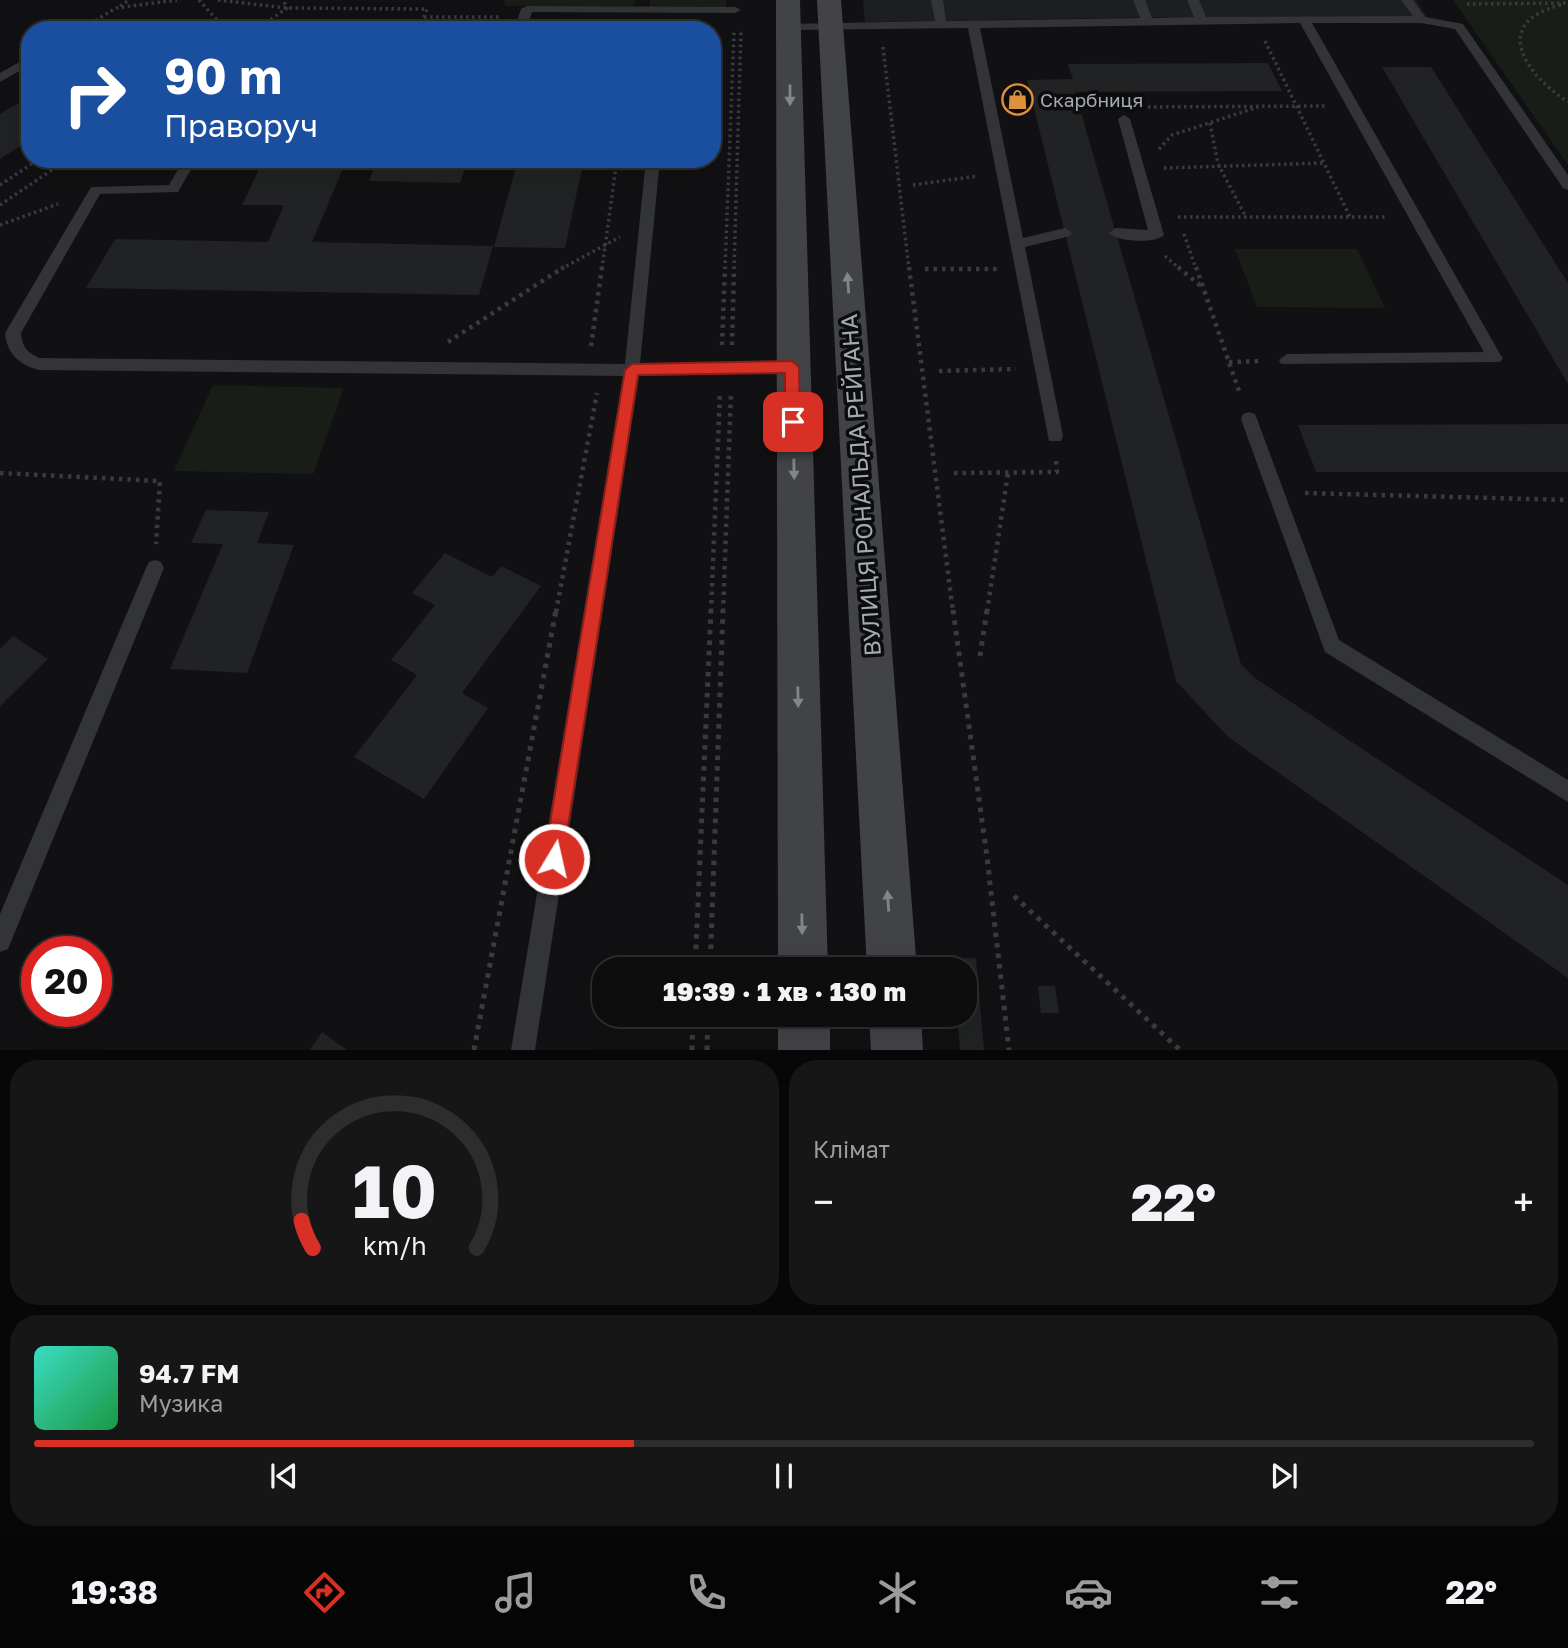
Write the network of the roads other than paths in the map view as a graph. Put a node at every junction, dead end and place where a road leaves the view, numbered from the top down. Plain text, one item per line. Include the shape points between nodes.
1 (937, 0) edge
2 (1139, 0) edge
3 (1193, 0) edge
4 (1407, 0) edge
5 (789, 13) edge
6 (830, 13) edge
7 (738, 14) road end
8 (1304, 19) junction
9 (1201, 20) junction
10 (1421, 20) junction
11 (523, 21) edge
12 (1147, 21) junction
13 (941, 24) junction
14 (973, 24) junction
15 (21, 65) edge
16 (0, 78) edge
17 (1124, 119) road end
18 (186, 168) edge
19 (652, 169) dead end
20 (1568, 185) edge
21 (1065, 233) dead end
22 (1116, 233) dead end
23 (1017, 244) junction
24 (1287, 360) dead end
25 (792, 367) junction
26 (632, 370) junction
27 (1249, 419) road end
28 (1055, 436) road end
29 (155, 568) road end
30 (1568, 792) edge
31 (0, 941) edge
32 (803, 957) edge
33 (891, 957) edge
34 (804, 1027) edge
35 (896, 1027) edge
36 (523, 1049) edge
37 (804, 1049) edge
38 (897, 1049) edge

1 - 13 lane
2 - 12 lane
3 - 9 lane
4 - 10 lane
5 - 6 lane
5 -> 25 main road
6 - 13 lane via 881,25
33 -> 6 main road, ВУЛИЦЯ РОНАЛЬДА РЕЙГАНА
7 - 11 lane via 527,9
8 - 9 lane
8 - 10 lane
8 - 24 lane via 1495,358
9 - 12 lane
10 - 20 lane via 1460,26
12 - 14 lane
13 - 14 lane
14 - 23 lane
15 - 16 lane
17 - 22 lane via 1157,234
18 - 26 lane via 173,189 96,190 13,333 14,347 23,359 38,364
19 - 26 lane
21 - 23 lane
23 - 28 lane
25 - 26 lane
25 -> 32 main road
26 - 36 lane
27 - 30 lane via 1332,646
29 - 31 lane
34 - 37 main road
35 - 38 main road

